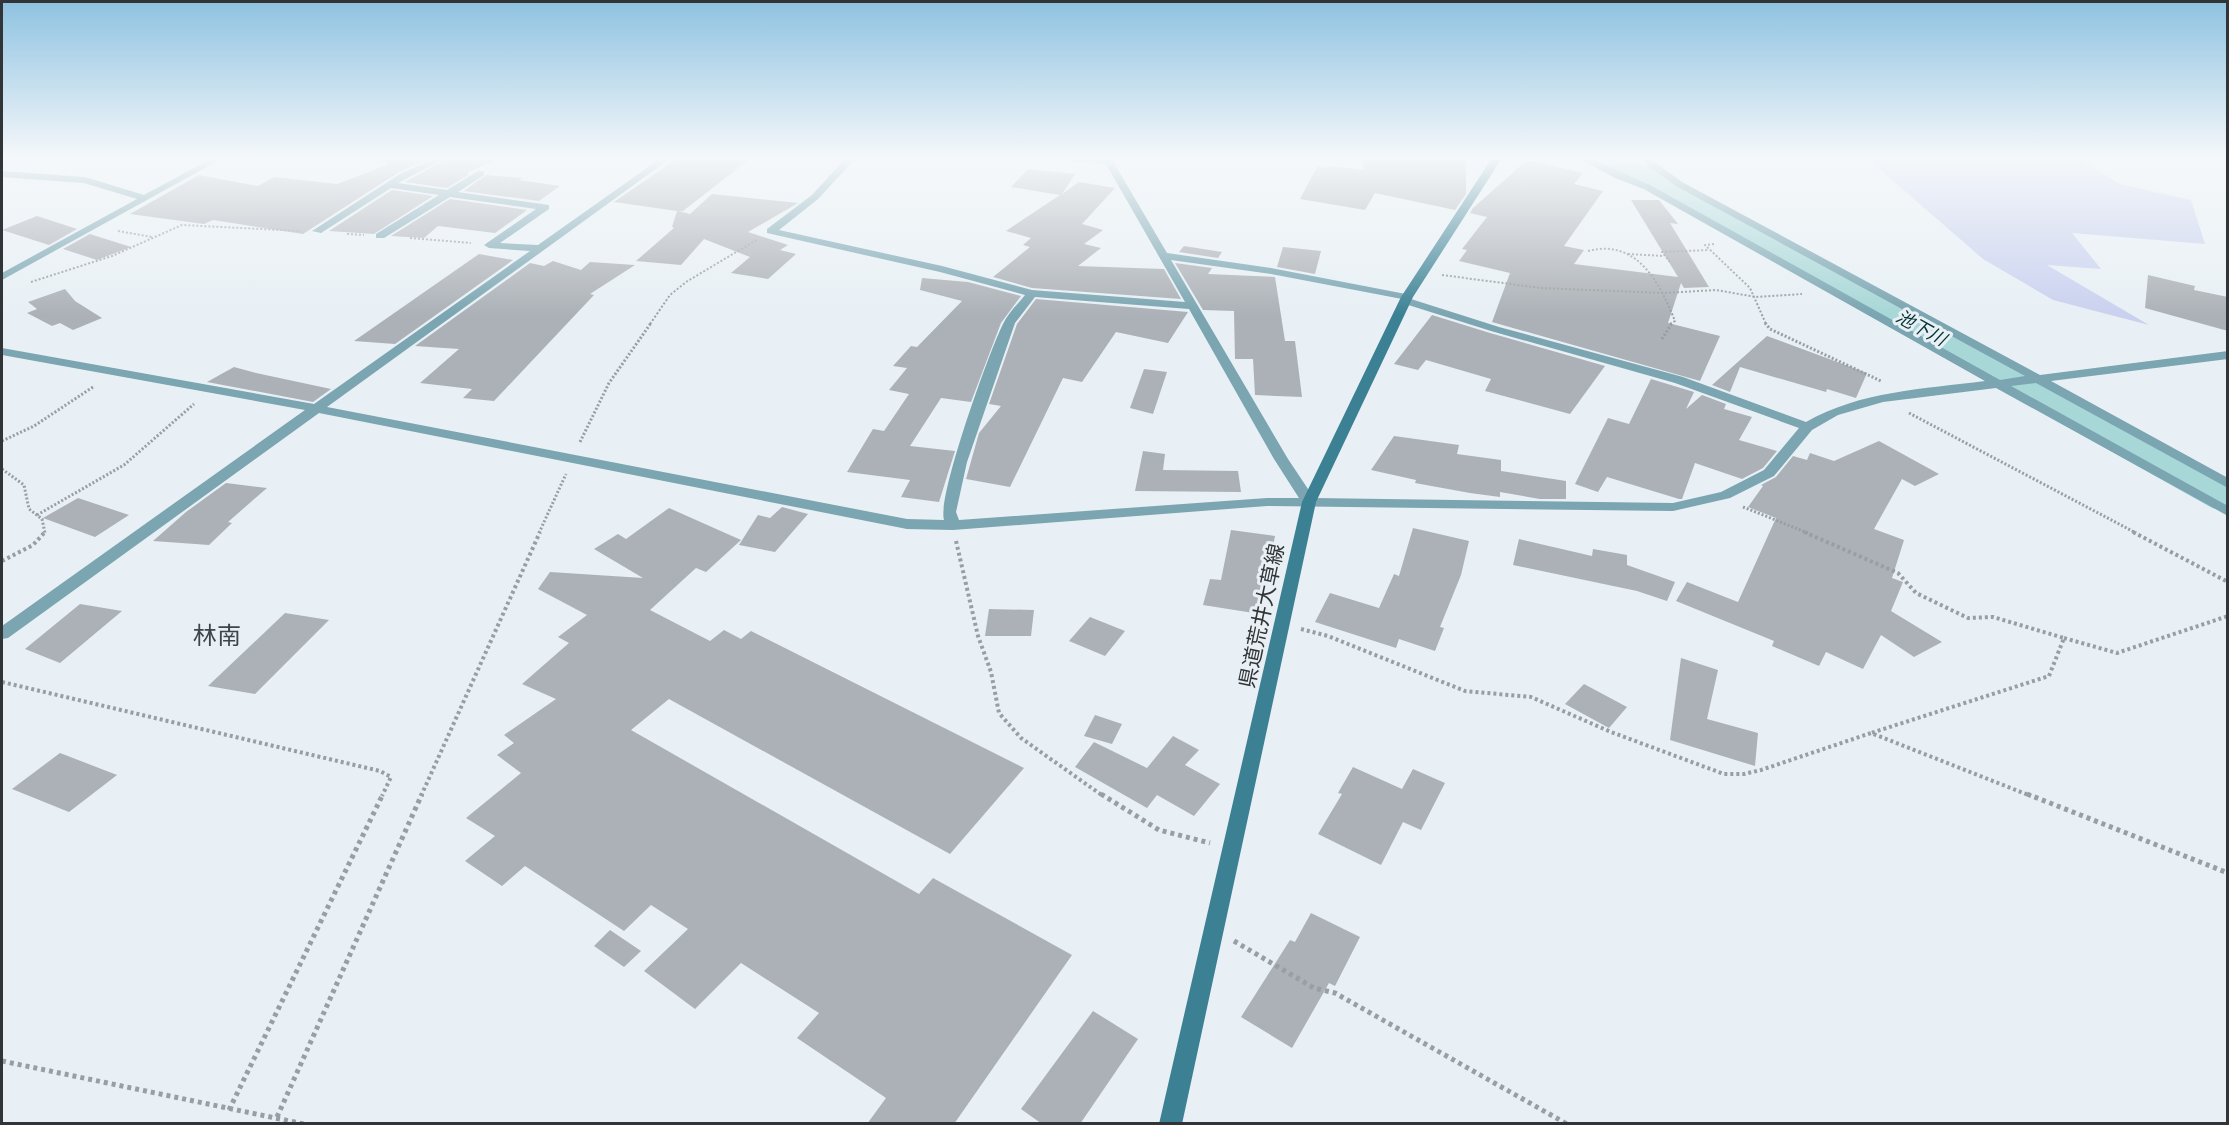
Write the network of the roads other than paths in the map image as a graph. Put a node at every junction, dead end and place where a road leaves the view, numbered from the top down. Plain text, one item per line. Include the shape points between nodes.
1 (122, 210) edge
2 (349, 210) edge
3 (419, 210) edge
4 (540, 210) edge
5 (591, 210) edge
6 (798, 210) edge
7 (1137, 210) edge
8 (1463, 210) edge
9 (1689, 210) edge
10 (1728, 210) edge
11 (317, 231) road end
12 (380, 236) road end
13 (538, 248) junction
14 (1164, 256) junction
15 (2, 277) edge
16 (1032, 292) junction
17 (1406, 299) junction
18 (1191, 306) junction
19 (2, 351) edge
20 (2228, 355) edge
21 (2039, 379) junction
22 (2002, 385) junction
23 (314, 411) junction
24 (1807, 427) junction
25 (2228, 484) edge
26 (1309, 502) junction
27 (2228, 512) edge
28 (953, 525) junction
29 (2, 634) edge
30 (1170, 1124) edge

1 - 15 street
2 - 11 street
3 - 12 street
4 - 13 street via 490,244
5 - 13 street
6 - 16 street via 771,231
7 - 14 street
8 - 17 main road, 県道荒井大草線
9 - 22 street
10 - 21 street
13 - 23 street
14 - 17 street via 1271,271
14 - 18 street
16 - 18 street
16 - 28 street via 1009,323 960,462 949,513
17 - 24 street via 1495,329 1679,380
17 - 26 main road, 県道荒井大草線
18 - 26 street
19 - 23 street
20 - 21 street
21 - 22 street
21 - 25 street
22 - 24 street via 1882,398 1833,412
22 - 27 street
23 - 28 street via 907,524
23 - 29 street
24 - 26 street via 1769,473 1725,495 1673,507
26 - 28 street via 1218,504
26 - 30 main road, 県道荒井大草線

